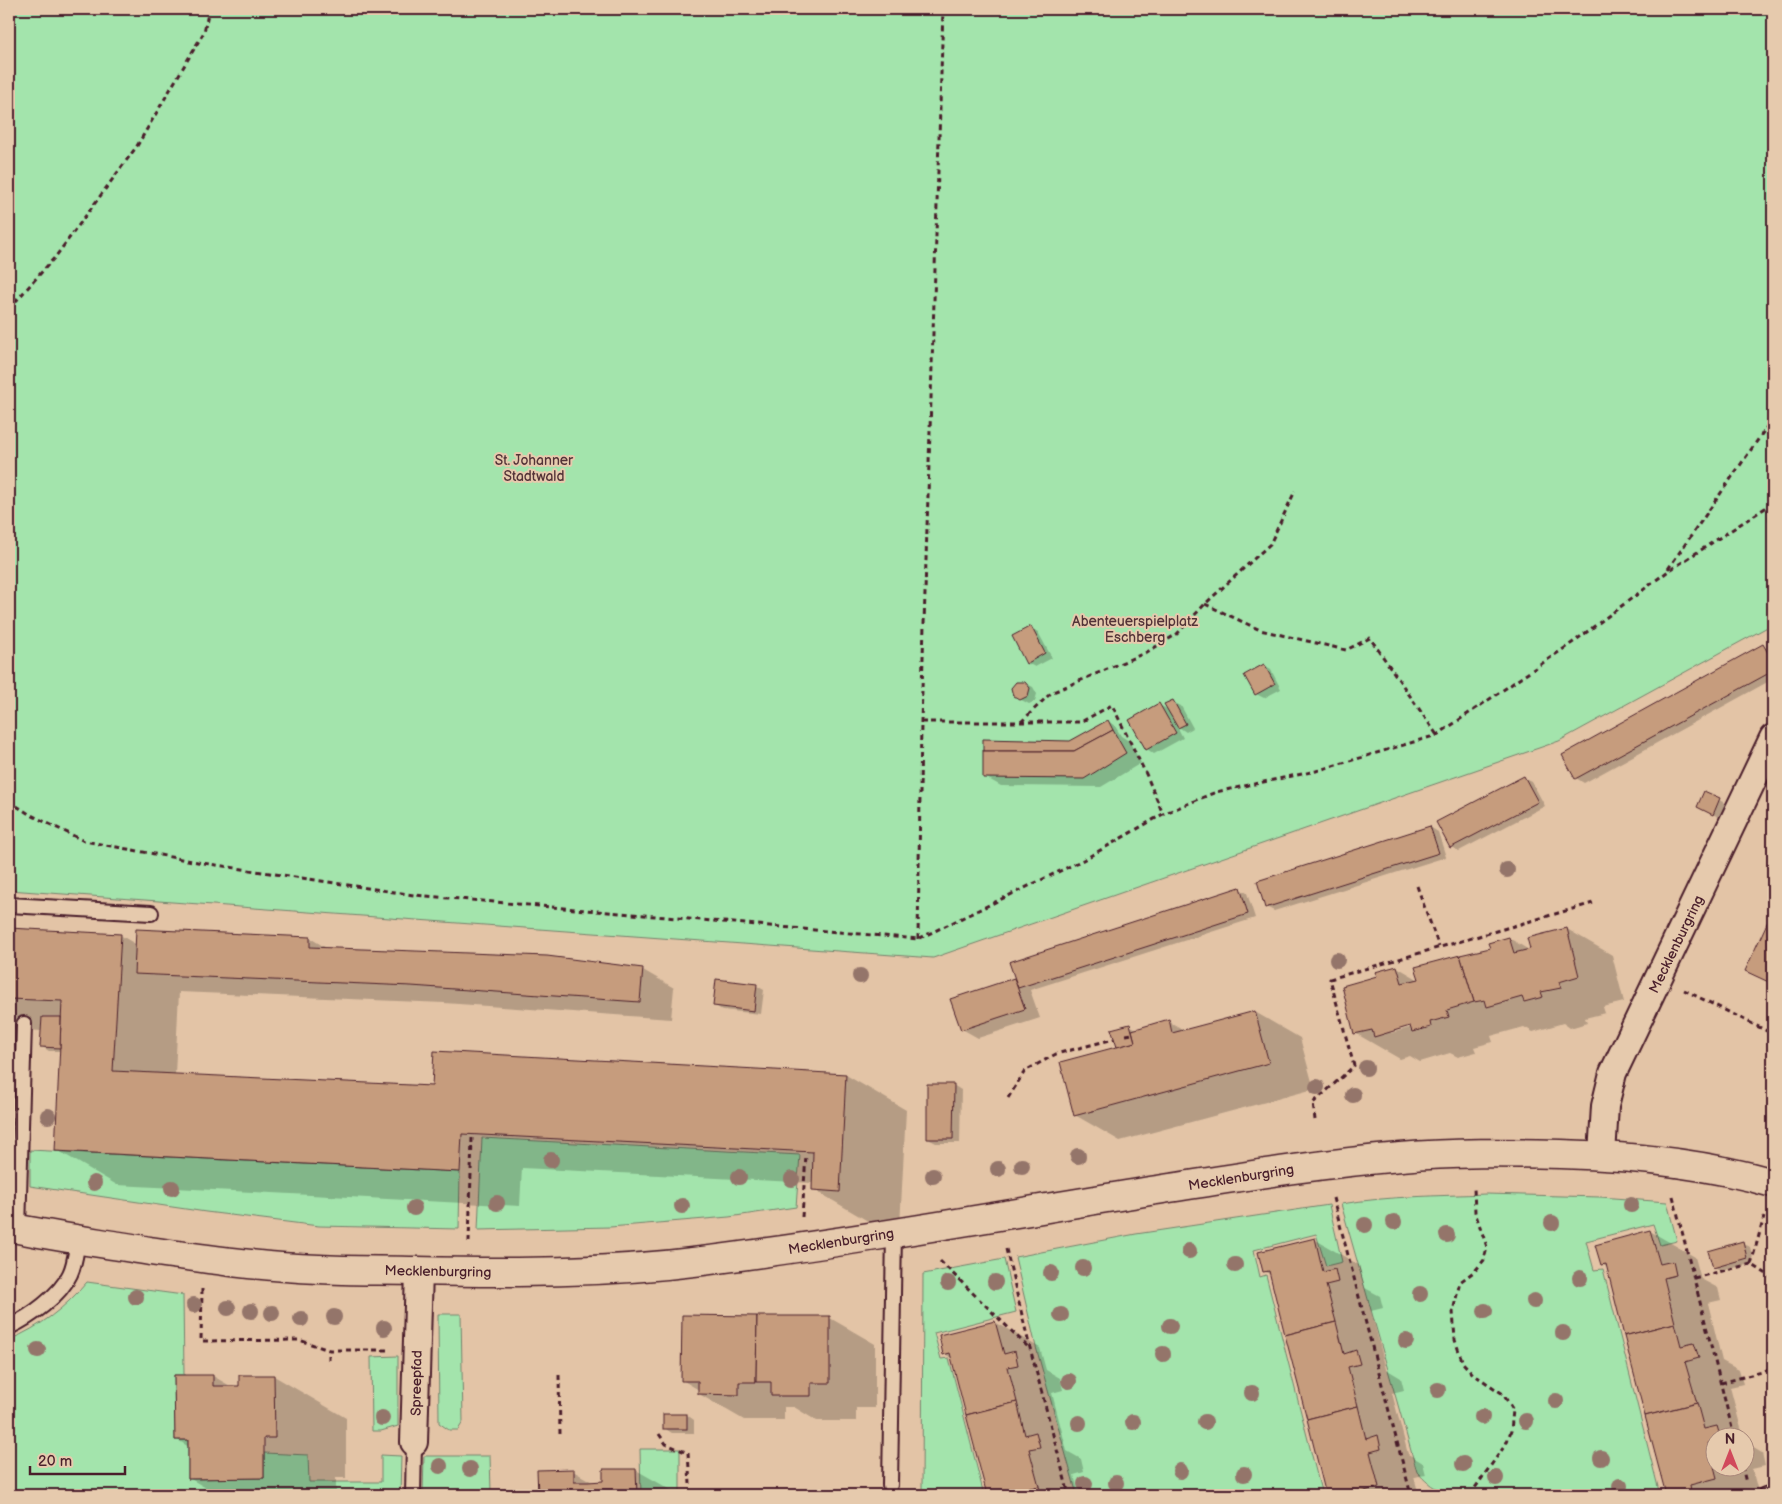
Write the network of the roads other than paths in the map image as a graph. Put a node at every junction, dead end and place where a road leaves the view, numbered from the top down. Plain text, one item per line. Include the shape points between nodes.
1 (1773, 738) edge
2 (9, 905) edge
3 (152, 913) dead end
4 (24, 1024) dead end
5 (16, 1059) edge
6 (1602, 1155) junction
7 (1773, 1183) edge
8 (13, 1228) edge
9 (894, 1232) junction
10 (78, 1240) junction
11 (419, 1271) junction
12 (9, 1328) edge
13 (414, 1442) joint
14 (890, 1485) dead end
15 (1773, 1493) edge
16 (414, 1495) edge
17 (1765, 1495) edge

1 - 6 street, Mecklenburgring via 1613,1073 1605,1106
2 - 3 lane
4 - 5 lane
5 - 8 lane
6 - 7 street, Mecklenburgring via 1656,1159
6 - 9 street, Mecklenburgring via 1498,1153 1352,1161
8 - 10 street, Mecklenburgring
9 - 11 street, Mecklenburgring via 707,1260 612,1270
9 - 14 lane
10 - 11 street, Mecklenburgring via 251,1264
10 - 12 lane via 71,1273 60,1290 24,1320
11 - 13 street, Spreepfad
13 - 16 lane, Spreepfad
15 - 17 lane

